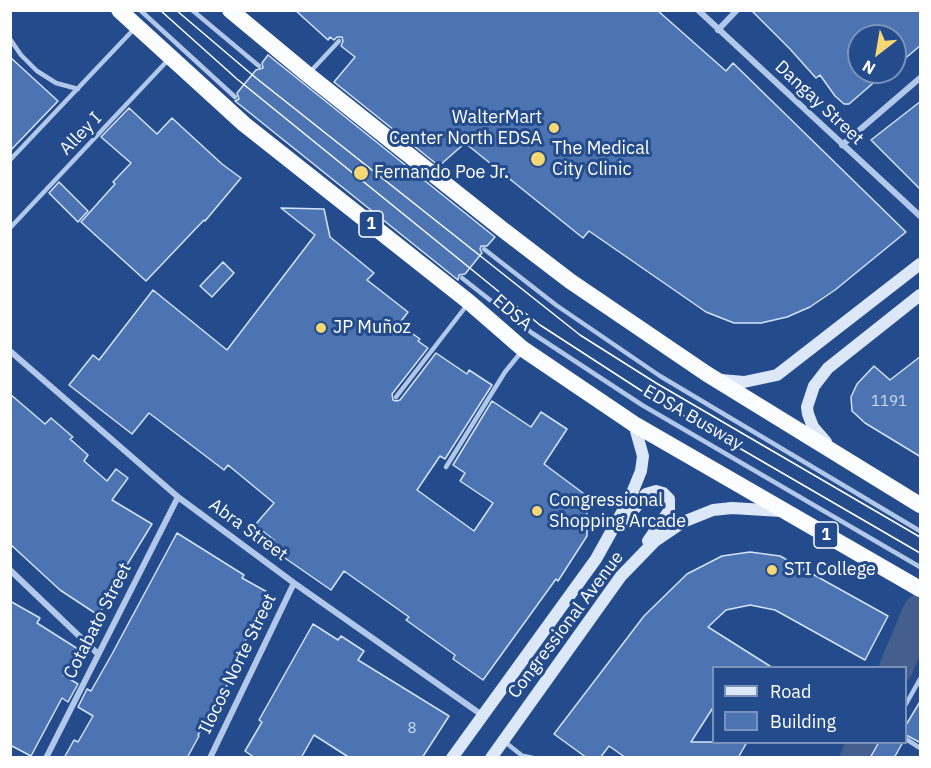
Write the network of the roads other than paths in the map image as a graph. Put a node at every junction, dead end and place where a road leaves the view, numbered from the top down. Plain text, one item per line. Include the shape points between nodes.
1 (119, 10) edge
2 (192, 10) edge
3 (230, 10) edge
4 (698, 10) edge
5 (736, 10) edge
6 (138, 19) edge
7 (718, 30) junction
8 (10, 39) edge
9 (339, 42) dead end
10 (170, 58) junction
11 (259, 66) dead end
12 (307, 75) junction
13 (921, 78) edge
14 (78, 89) junction
15 (235, 97) dead end
16 (842, 145) junction
17 (10, 160) edge
18 (921, 216) edge
19 (10, 228) edge
20 (484, 249) dead end
21 (921, 264) edge
22 (462, 278) dead end
23 (921, 295) edge
24 (469, 302) junction
25 (523, 349) junction
26 (10, 351) edge
27 (707, 374) junction
28 (396, 397) dead end
29 (634, 424) junction
30 (834, 452) junction
31 (446, 467) dead end
32 (178, 497) junction
33 (921, 505) edge
34 (785, 511) junction
35 (921, 531) edge
36 (596, 559) junction
37 (921, 567) edge
38 (10, 570) edge
39 (621, 576) junction
40 (294, 583) junction
41 (921, 589) edge
42 (98, 654) junction
43 (921, 679) edge
44 (907, 702) edge
45 (482, 716) junction
46 (907, 740) edge
47 (503, 741) junction
48 (921, 748) edge
49 (524, 757) edge
50 (46, 758) edge
51 (210, 758) edge
52 (452, 758) edge
53 (490, 758) edge
54 (533, 758) edge

1 - 6 highway, EDSA / 1
2 - 11 lane
3 - 12 highway
4 - 7 street, Dangay Street
5 - 7 street
6 - 10 highway, EDSA / 1
6 - 14 lane
6 - 15 lane
7 - 16 street, Dangay Street
8 - 14 lane via 37,71 56,83
9 - 12 lane
10 - 19 lane, Alley I
10 - 24 highway, EDSA / 1 via 244,124
12 - 27 highway via 570,281
13 - 16 street
14 - 17 lane
16 - 18 street, Dangay Street
20 - 35 lane, EDSA Busway via 556,305 660,376
21 - 27 main road via 777,375 736,382
22 - 37 lane, EDSA Busway via 532,333 642,405
23 - 30 main road via 828,369 814,386 807,407 810,420
24 - 25 highway, EDSA / 1
24 - 28 lane
25 - 29 highway, EDSA / 1
25 - 31 lane
26 - 32 street, Abra Street
27 - 30 highway
29 - 34 highway, EDSA / 1
29 - 36 main road, Congressional Avenue via 642,449 641,471
30 - 33 highway
32 - 40 street, Abra Street
32 - 42 street, Cotabato Street
34 - 39 main road, Congressional Avenue via 723,508 691,518 664,534
34 - 41 highway, EDSA / 1
36 - 39 main road via 643,497 653,491 663,494 669,499 669,511
36 - 45 main road, Congressional Avenue
38 - 42 street
39 - 47 main road, Congressional Avenue
40 - 45 street, Abra Street
40 - 51 street, Ilocos Norte Street
42 - 50 street, Cotabato Street
43 - 44 lane
45 - 52 main road, Congressional Avenue
46 - 48 lane
47 - 49 lane
47 - 53 main road, Congressional Avenue
49 - 54 lane

